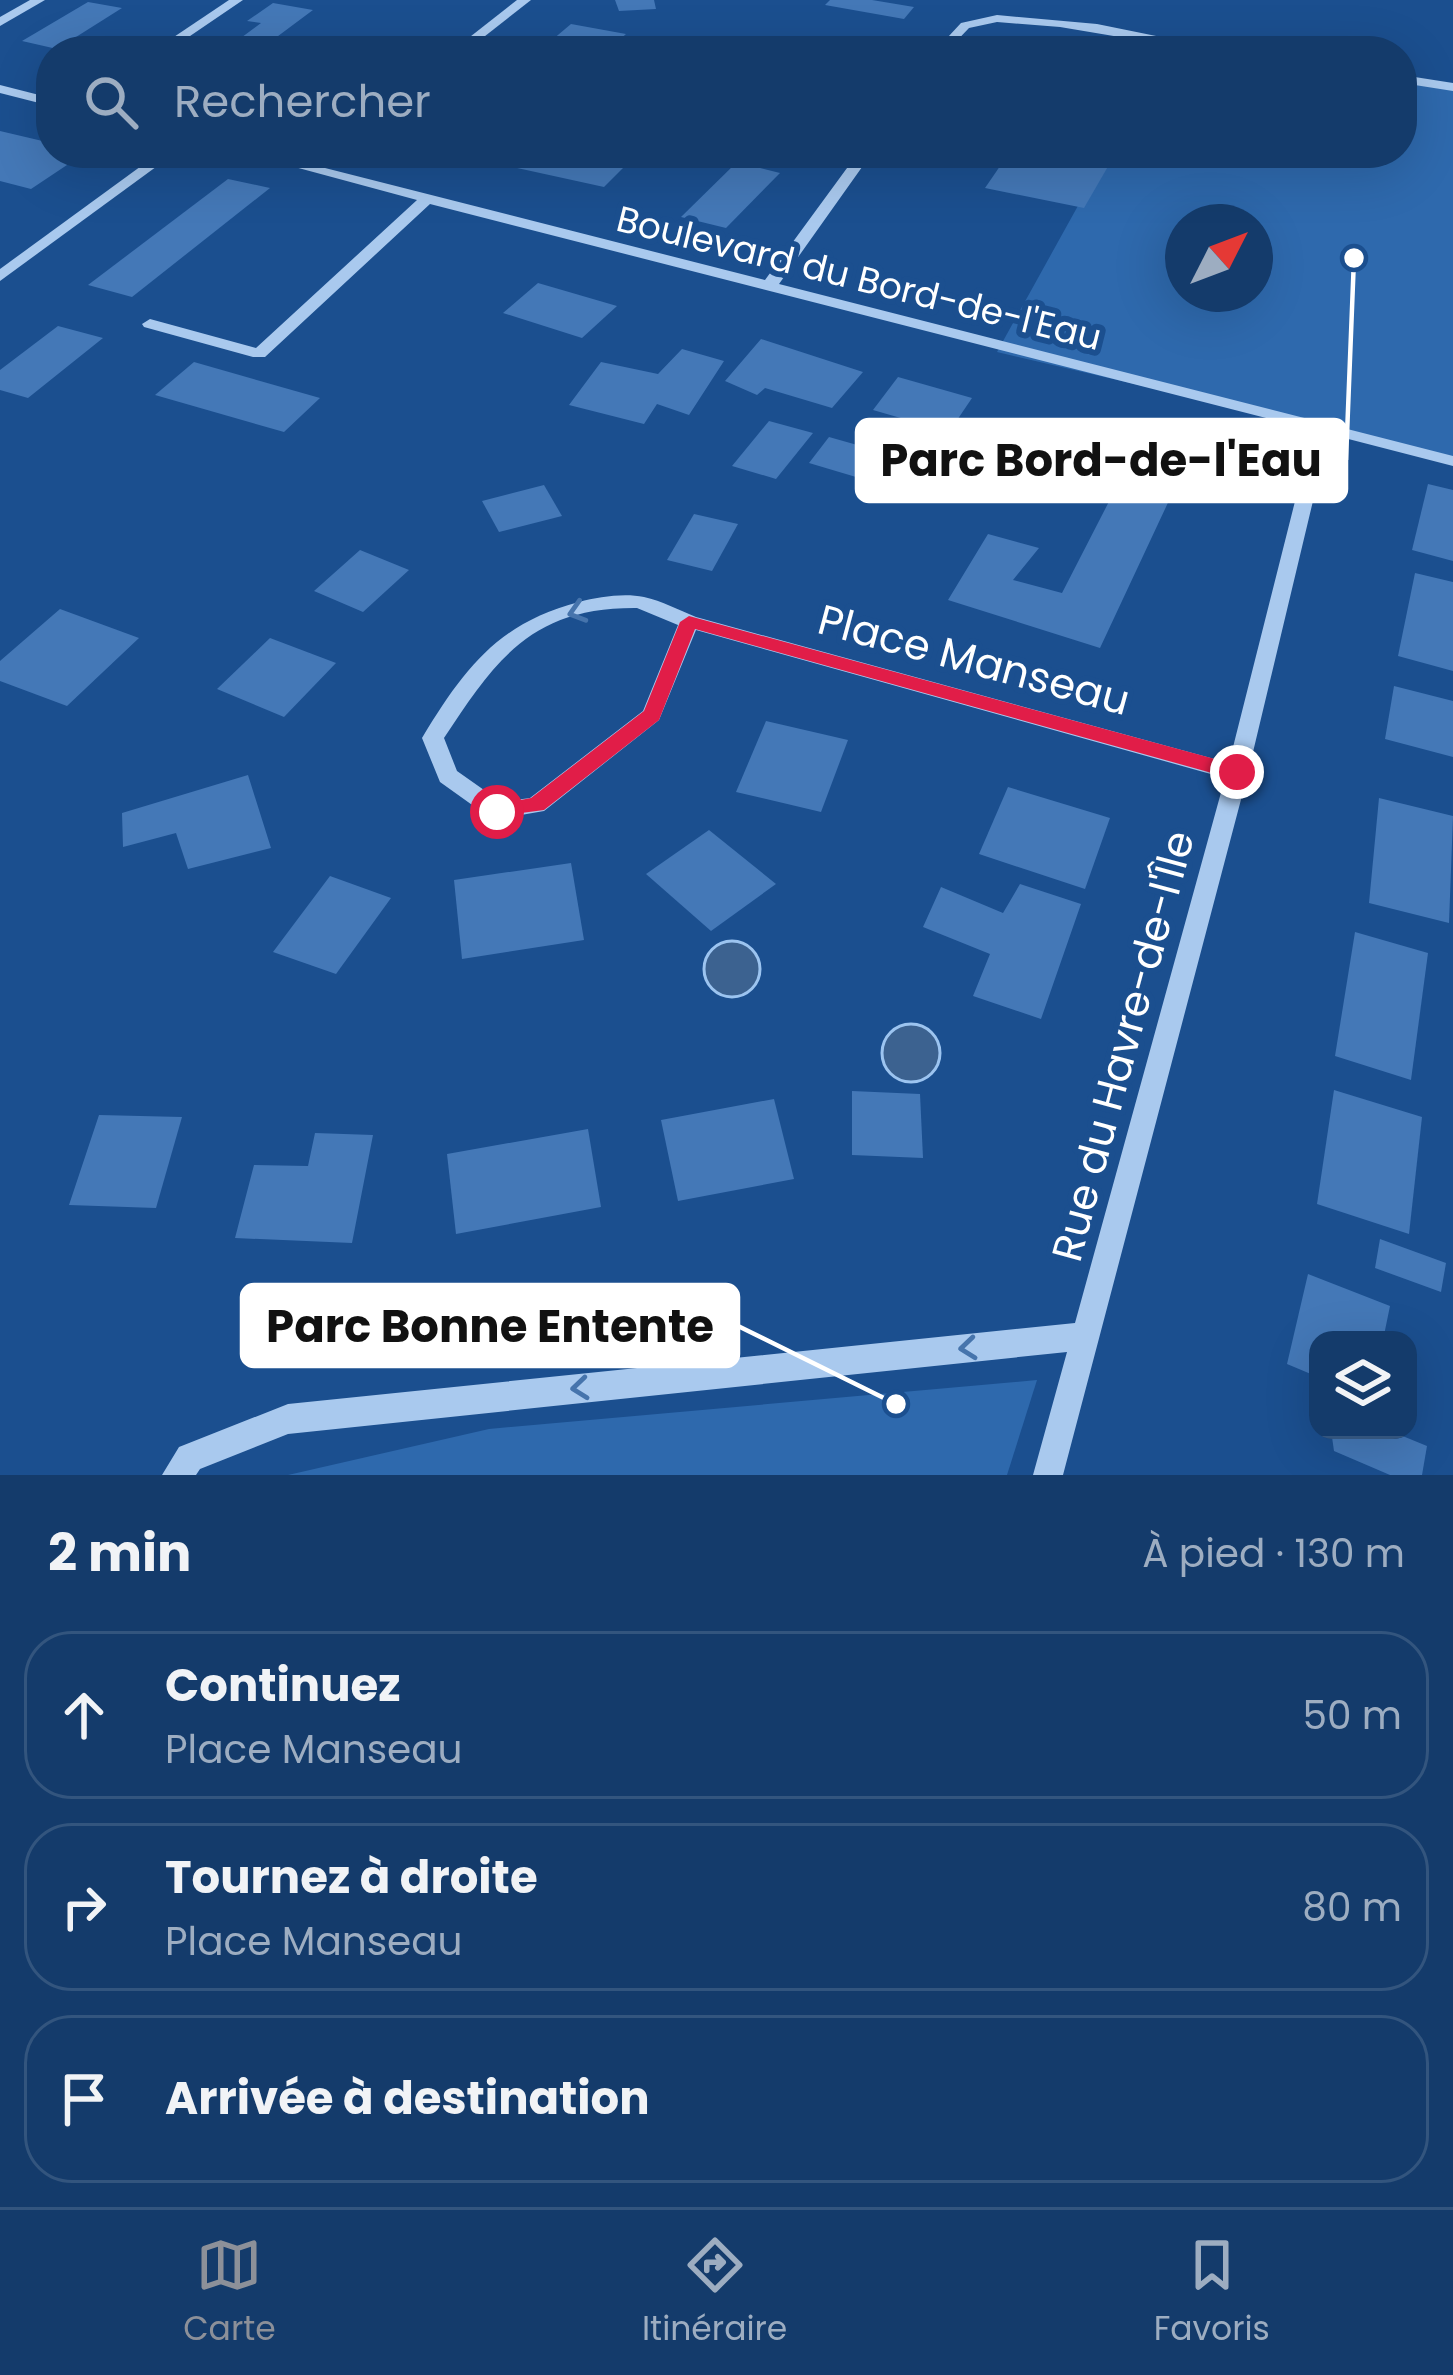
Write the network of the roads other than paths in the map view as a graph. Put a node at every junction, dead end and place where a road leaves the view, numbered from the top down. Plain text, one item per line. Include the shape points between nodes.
1 (39, 0) edge
2 (237, 0) edge
3 (525, 0) edge
4 (0, 22) edge
5 (182, 36) edge
6 (478, 36) edge
7 (955, 36) edge
8 (1132, 36) edge
9 (1417, 82) edge
10 (1453, 87) edge
11 (0, 88) edge
12 (36, 98) edge
13 (148, 168) edge
14 (310, 168) edge
15 (854, 168) edge
16 (428, 198) junction
17 (0, 276) edge
18 (769, 286) junction
19 (150, 324) dead end
20 (1322, 427) junction
21 (1453, 461) edge
22 (689, 622) junction
23 (1237, 772) junction
24 (1084, 1336) junction
25 (177, 1475) edge
26 (1048, 1475) edge

1 - 4 street
2 - 5 street
3 - 6 street
7 - 8 street via 998,20
9 - 10 street
11 - 12 street
13 - 17 street
14 - 16 street, Boulevard du Bord-de-l'Eau
15 - 18 street
16 - 18 street, Boulevard du Bord-de-l'Eau
16 - 19 street via 259,354
18 - 20 street, Boulevard du Bord-de-l'Eau
20 - 21 street, Boulevard du Bord-de-l'Eau
20 - 23 street, Rue du Havre-de-l'Île
22 -> 22 street, Place Manseau via 640,602 602,604 508,640 434,738 448,776 497,812 536,805 652,715
22 - 23 street, Place Manseau
23 - 24 street, Rue du Havre-de-l'Île
24 -> 25 street via 288,1419 190,1458
24 - 26 street, Rue du Havre-de-l'Île

